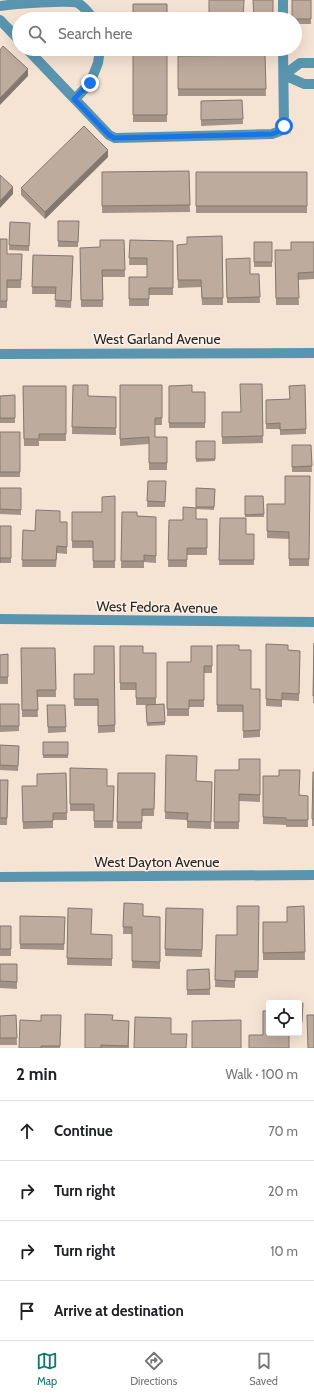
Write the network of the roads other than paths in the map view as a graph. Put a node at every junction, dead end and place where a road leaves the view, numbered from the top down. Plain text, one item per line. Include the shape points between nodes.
1 (283, 0) edge
2 (0, 6) edge
3 (88, 12) edge
4 (283, 12) edge
5 (0, 20) edge
6 (12, 33) edge
7 (34, 56) edge
8 (99, 56) edge
9 (283, 56) edge
10 (314, 63) edge
11 (284, 75) junction
12 (314, 84) edge
13 (74, 99) junction
14 (314, 353) edge
15 (0, 354) edge
16 (0, 619) edge
17 (314, 622) edge
18 (314, 875) edge
19 (0, 877) edge

1 - 4 street
2 - 3 street via 58,1 77,3
5 - 6 street
7 - 13 street
8 - 13 street via 90,83
9 - 11 street
10 - 11 street via 300,63
11 - 12 street via 304,84
11 - 13 street via 284,126 272,134 114,138
14 - 15 street, West Garland Avenue
16 - 17 street, West Fedora Avenue
18 - 19 street, West Dayton Avenue

